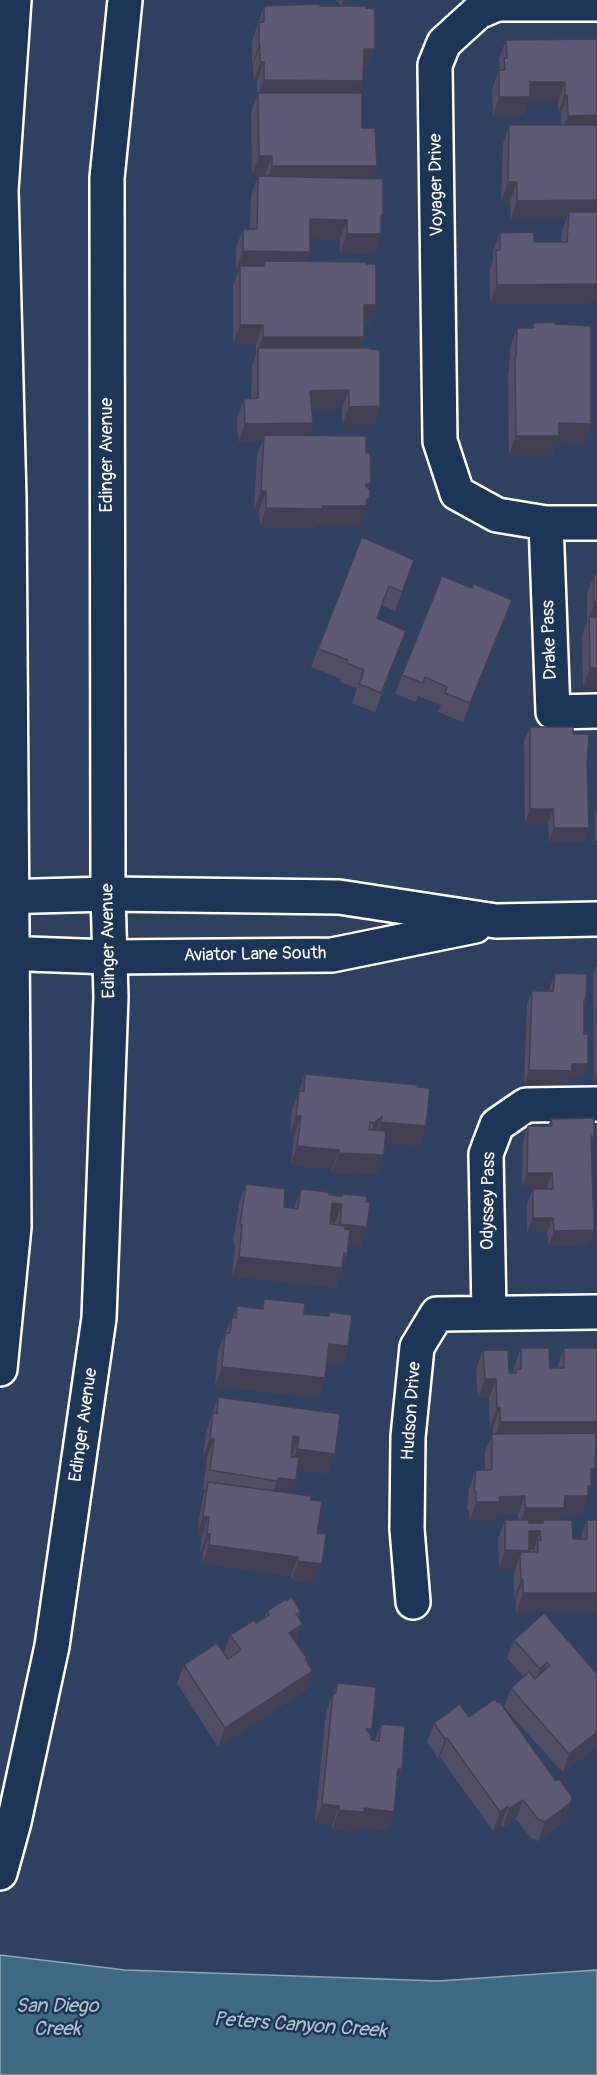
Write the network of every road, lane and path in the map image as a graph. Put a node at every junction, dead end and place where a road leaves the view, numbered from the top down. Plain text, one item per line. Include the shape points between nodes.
1 (14, 0) edge
2 (125, 0) edge
3 (597, 4) edge
4 (546, 523) junction
5 (597, 523) edge
6 (597, 711) edge
7 (108, 894) junction
8 (5, 897) edge
9 (597, 919) edge
10 (496, 921) junction
11 (6, 953) edge
12 (110, 957) junction
13 (597, 1104) edge
14 (597, 1312) edge
15 (489, 1313) junction
16 (0, 1369) edge
17 (413, 1602) dead end
18 (0, 1873) edge

1 - 8 main road via 1,190 9,499
2 - 7 main road, Edinger Avenue via 107,178
3 - 4 main road, Voyager Drive via 497,4 478,12 444,43 435,65 440,441 457,493 497,515
4 - 5 main road
4 - 6 main road, Drake Pass via 553,712
7 - 8 main road, Aviator Lane South
7 - 10 main road, Aviator Lane South via 339,897
7 - 12 main road, Edinger Avenue
8 - 11 main road
9 - 10 main road, Aviator Lane South
10 - 12 main road, Aviator Lane South via 332,955
11 - 12 main road, Aviator Lane South
11 - 16 main road via 14,1227
12 - 18 main road, Edinger Avenue via 99,1318 52,1646
13 - 15 main road, Odyssey Pass via 526,1105 497,1125 486,1154
14 - 15 main road, Hudson Drive
15 - 17 main road, Hudson Drive via 437,1314 417,1347 408,1437 406,1529

